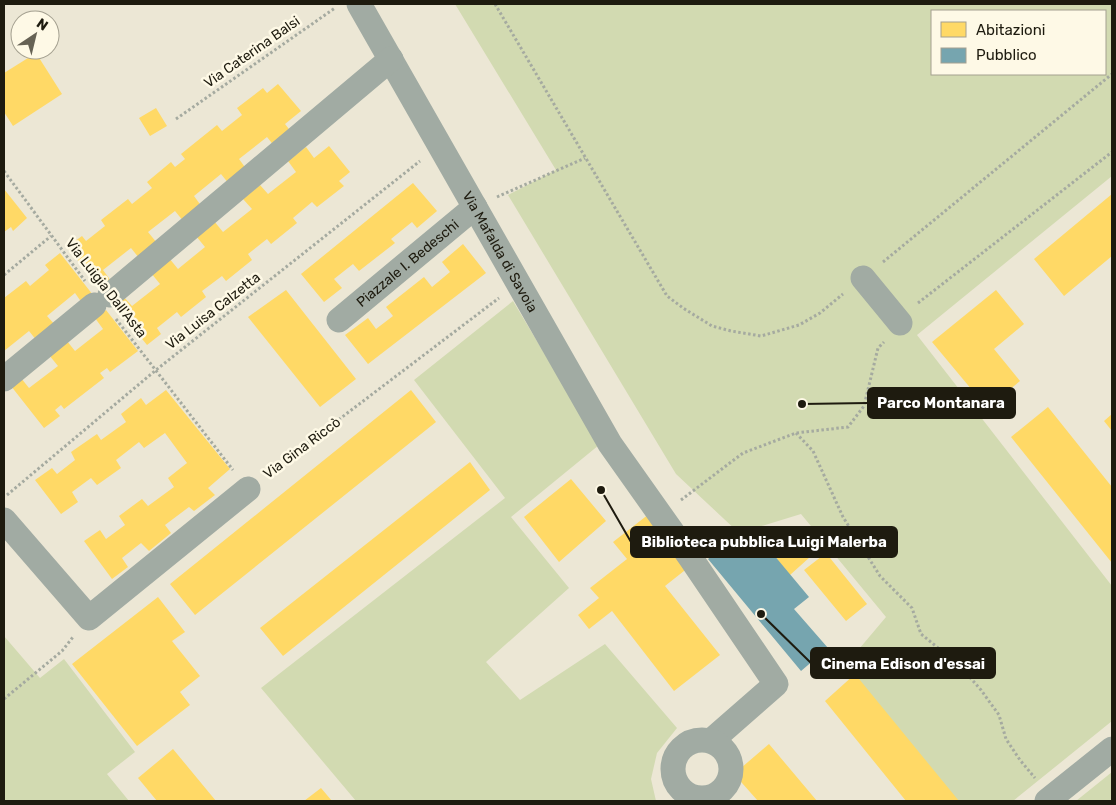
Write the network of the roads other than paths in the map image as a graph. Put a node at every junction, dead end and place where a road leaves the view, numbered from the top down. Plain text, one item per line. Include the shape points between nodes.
1 (359, 4) edge
2 (391, 59) junction
3 (475, 207) junction
4 (863, 278) road end
5 (339, 320) dead end
6 (900, 323) dead end
7 (4, 379) edge
8 (248, 489) road end
9 (4, 520) edge
10 (712, 741) dead end
11 (1112, 748) edge
12 (1049, 799) edge

1 - 2 street, Via Mafalda di Savoia
2 - 3 street, Via Mafalda di Savoia
2 - 7 street
3 - 5 street, Piazzale I. Bedeschi
3 - 10 street, Via Mafalda di Savoia via 610,444 776,684
4 - 6 street
8 - 9 street via 89,618
11 - 12 street

